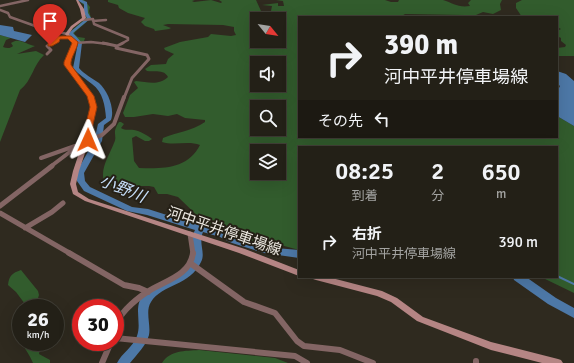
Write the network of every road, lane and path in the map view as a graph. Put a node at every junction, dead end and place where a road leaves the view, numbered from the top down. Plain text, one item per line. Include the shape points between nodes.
1 (28, 0) edge
2 (77, 0) edge
3 (0, 6) edge
4 (0, 10) edge
5 (84, 20) junction
6 (92, 20) junction
7 (106, 20) dead end
8 (54, 27) dead end
9 (68, 36) junction
10 (57, 38) junction
11 (76, 42) junction
12 (117, 46) junction
13 (47, 54) dead end
14 (87, 140) junction
15 (78, 145) junction
16 (41, 158) dead end
17 (63, 202) dead end
18 (0, 206) edge
19 (0, 212) edge
20 (25, 228) junction
21 (193, 235) junction
22 (192, 265) junction
23 (298, 273) edge
24 (320, 278) edge
25 (148, 292) junction
26 (124, 312) edge
27 (124, 339) edge
28 (107, 351) edge
29 (102, 363) edge
30 (307, 363) edge
31 (373, 363) edge
32 (558, 363) edge

1 - 3 street
2 - 5 main road
4 - 10 street
5 - 6 street
5 - 9 main road via 72,27
6 - 7 street
6 - 12 street via 94,24 128,38
8 - 9 street via 58,32
9 - 10 street
9 - 11 main road
10 - 13 street via 57,41 47,46 51,50
11 - 12 street via 108,42
11 - 14 main road, 河中平井停車場線 via 68,65 90,96 93,107
12 - 14 street via 116,48 147,55 149,59 132,78 114,124 102,134
14 - 15 street
14 - 21 main road, 河中平井停車場線 via 73,184 78,196
15 - 16 street
15 - 18 street
17 - 20 street via 58,209 47,213
19 - 20 street
20 - 25 street via 124,285
21 - 22 street
21 - 23 main road, 河中平井停車場線
22 - 25 street
22 - 31 street via 244,302 275,313 304,346 340,350
24 - 32 main road via 379,293 394,300 420,319 491,346
25 - 26 street
27 - 30 street via 291,356
28 - 29 street

